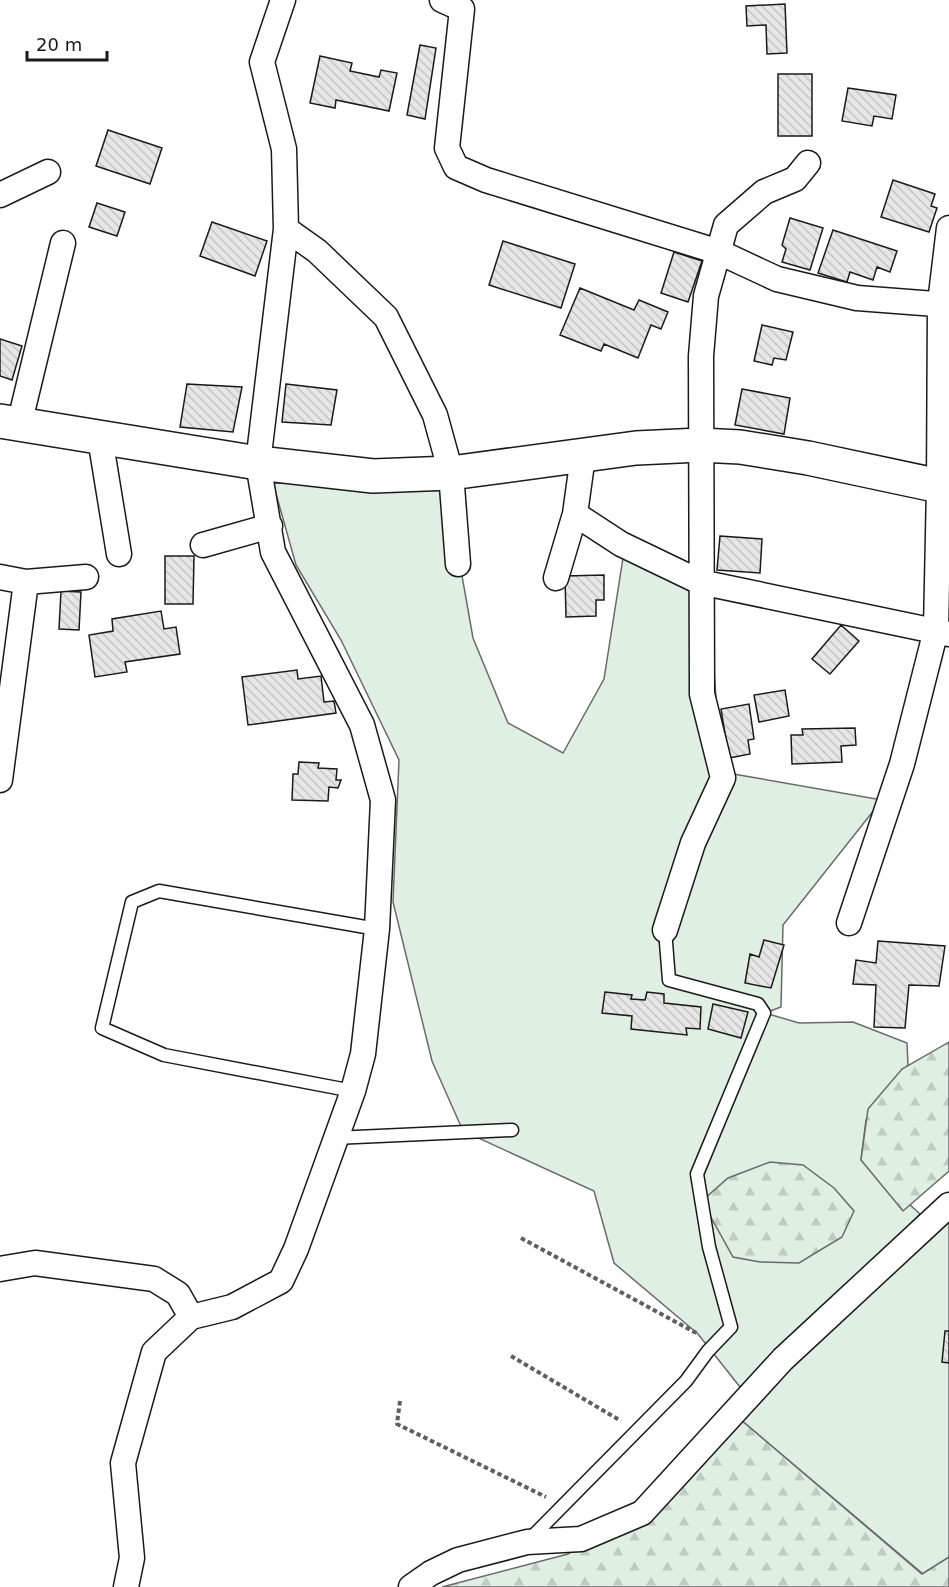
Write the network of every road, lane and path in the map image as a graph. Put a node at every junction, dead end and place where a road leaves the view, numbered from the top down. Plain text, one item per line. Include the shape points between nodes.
1 (283, 0) edge
2 (442, 0) edge
3 (808, 163) dead end
4 (48, 172) dead end
5 (0, 195) edge
6 (949, 228) edge
7 (286, 229) junction
8 (63, 243) dead end
9 (719, 252) junction
10 (944, 304) edge
11 (9, 423) edge
12 (99, 438) junction
13 (700, 445) junction
14 (583, 456) junction
15 (258, 463) junction
16 (452, 473) junction
17 (944, 487) edge
18 (575, 514) junction
19 (270, 526) junction
20 (203, 545) dead end
21 (119, 554) dead end
22 (458, 564) dead end
23 (0, 577) edge
24 (87, 577) dead end
25 (556, 578) dead end
26 (26, 582) junction
27 (700, 582) junction
28 (942, 632) edge
29 (0, 780) edge
30 (849, 922) dead end
31 (377, 929) junction
32 (665, 930) joint
33 (353, 1092) junction
34 (512, 1130) dead end
35 (334, 1138) junction
36 (949, 1205) edge
37 (521, 1238) dead end
38 (0, 1269) edge
39 (191, 1317) junction
40 (715, 1343) junction
41 (511, 1356) dead end
42 (400, 1401) dead end
43 (637, 1431) junction
44 (563, 1505) junction
45 (527, 1542) junction
46 (126, 1587) edge
47 (411, 1587) edge

1 - 7 street via 262,62 284,149
2 - 9 street via 462,9 447,148 456,167 486,180
3 - 9 street via 795,179 764,192 726,225
4 - 5 street
6 - 10 street
7 - 15 street
7 - 16 street via 317,251 386,317 435,415
8 - 11 street
9 - 10 street via 777,279 857,298
9 - 13 street via 706,296
10 - 17 street
11 - 12 street
12 - 15 street
12 - 21 street
13 - 14 street via 636,448
13 - 17 street via 808,458
13 - 27 street
14 - 16 street
14 - 18 street
15 - 16 street via 373,476
15 - 19 street
16 - 22 street
17 - 28 street
18 - 25 street
18 - 27 street via 621,544
19 - 20 street
19 - 31 street via 273,552 362,725 380,789
23 - 26 street
24 - 26 street
26 - 29 street
27 - 28 street
27 - 32 street via 702,694 723,778 693,843
28 - 30 street
31 - 33 street via 363,1054
31 - 33 lane via 159,891 132,902 102,1028 164,1055
32 - 40 lane via 669,980 758,1005 764,1012 698,1174 709,1247 731,1327
33 - 35 street
34 - 35 lane
35 - 39 street via 281,1281 232,1307
36 - 45 street via 783,1359 642,1513 581,1539
37 - 40 path
38 - 39 street via 35,1263 154,1279 178,1294
39 - 46 street via 154,1352 123,1463 132,1558
40 - 43 lane via 686,1381
41 - 43 path
42 - 44 path via 397,1424
43 - 44 lane
44 - 45 lane
45 - 47 street via 458,1560

